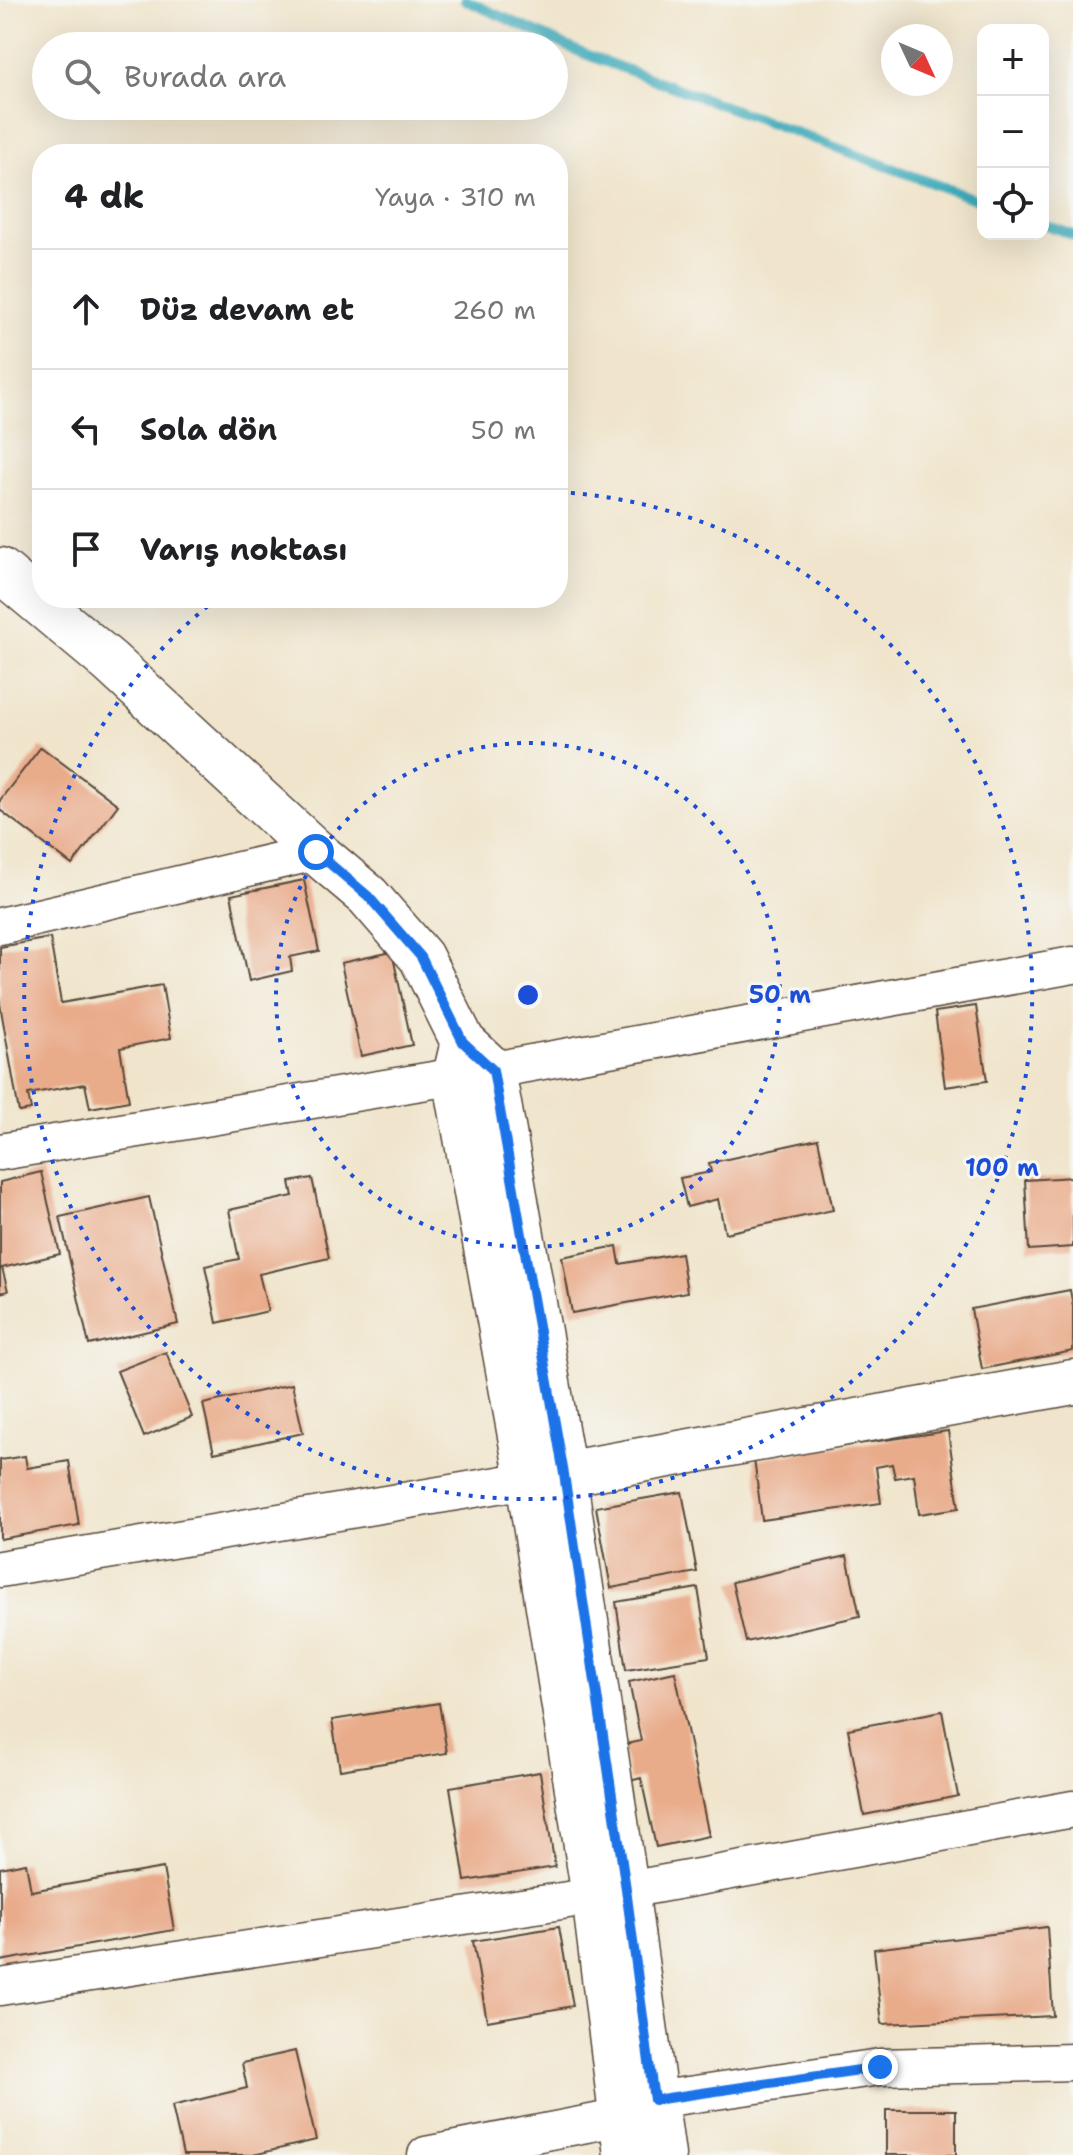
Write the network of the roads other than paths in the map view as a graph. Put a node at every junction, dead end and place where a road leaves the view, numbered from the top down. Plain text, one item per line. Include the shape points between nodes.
1 (0, 570) edge
2 (32, 597) edge
3 (45, 608) edge
4 (316, 852) junction
5 (0, 926) edge
6 (1073, 965) edge
7 (471, 1063) junction
8 (0, 1152) edge
9 (1073, 1382) edge
10 (546, 1477) junction
11 (0, 1569) edge
12 (1073, 1809) edge
13 (610, 1892) junction
14 (0, 1987) edge
15 (1073, 2062) edge
16 (634, 2124) edge
17 (426, 2155) edge
18 (663, 2155) edge

1 - 2 street
3 - 4 street
4 - 5 street
4 - 7 street via 368,896 421,957
6 - 7 street
7 - 8 street
7 - 10 street
9 - 10 street
10 - 11 street
10 - 13 street
12 - 13 street
13 - 14 street
13 - 16 street
15 - 16 street via 880,2067
16 - 17 street
16 - 18 street

